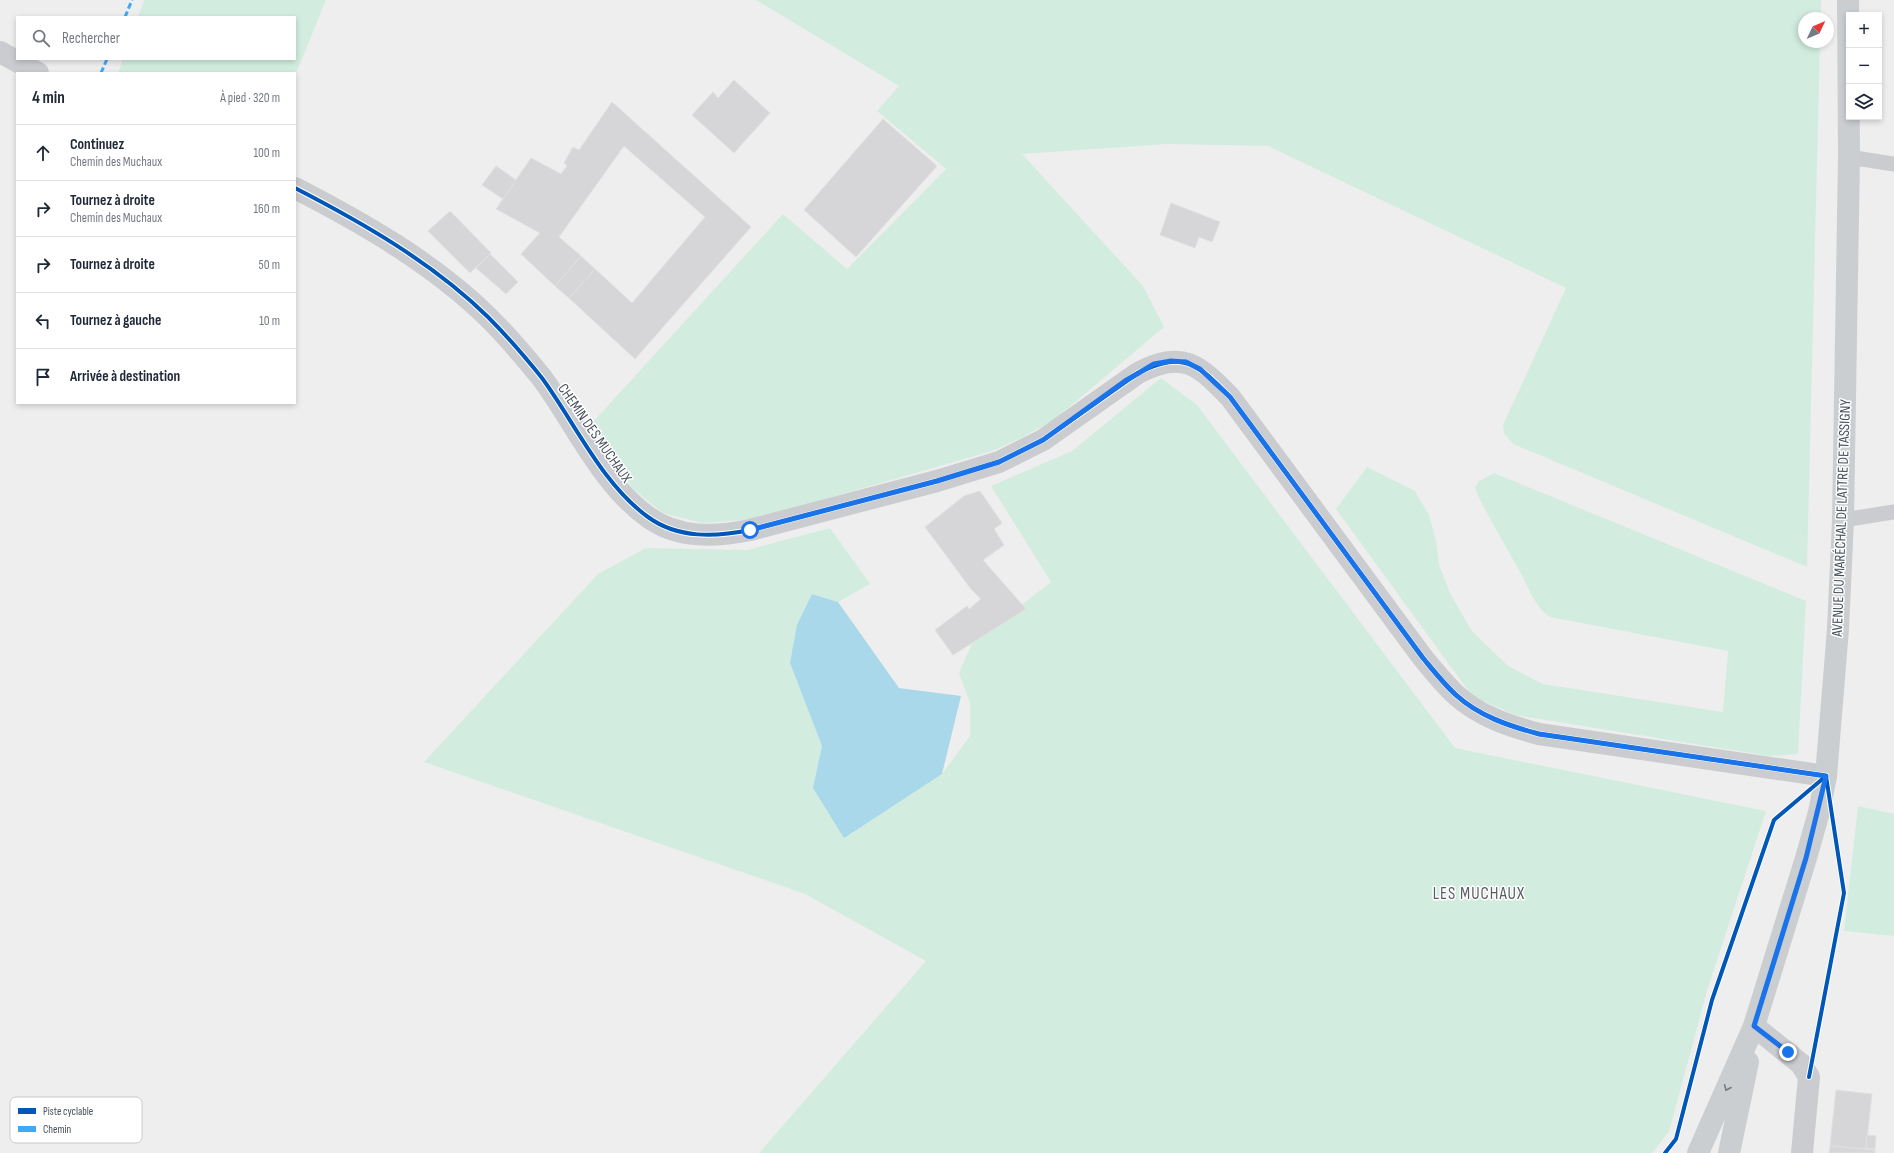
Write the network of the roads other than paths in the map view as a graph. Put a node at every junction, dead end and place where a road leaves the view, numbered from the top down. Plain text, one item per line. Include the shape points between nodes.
1 (1848, 0) edge
2 (0, 52) edge
3 (36, 72) edge
4 (1849, 157) junction
5 (1894, 164) edge
6 (296, 189) edge
7 (1894, 512) edge
8 (1843, 520) junction
9 (1826, 776) junction
10 (1754, 1026) junction
11 (1698, 1153) edge
12 (1729, 1153) edge
13 (1802, 1153) edge

1 - 4 main road, AVENUE DU MARÉCHAL DE LATTRE DE TASSIGNY
2 - 3 street
4 - 5 lane
4 - 8 main road, AVENUE DU MARÉCHAL DE LATTRE DE TASSIGNY
6 - 9 street, CHEMIN DES MUCHAUX via 416,258 469,300 509,340 542,379 617,487 649,517 666,526 705,536 725,535 974,470 1020,453 1043,440 1138,372 1154,364 1186,362 1200,369 1230,397 1423,658 1456,695 1475,708 1506,724 1539,734
7 - 8 lane
8 - 9 main road, AVENUE DU MARÉCHAL DE LATTRE DE TASSIGNY via 1838,629
9 - 10 main road, AVENUE DU MARÉCHAL DE LATTRE DE TASSIGNY via 1806,858
10 -> 11 main road, AVENUE DU MARÉCHAL DE LATTRE DE TASSIGNY
10 - 12 main road, AVENUE DU MARÉCHAL DE LATTRE DE TASSIGNY
10 - 13 street via 1797,1060 1809,1077

